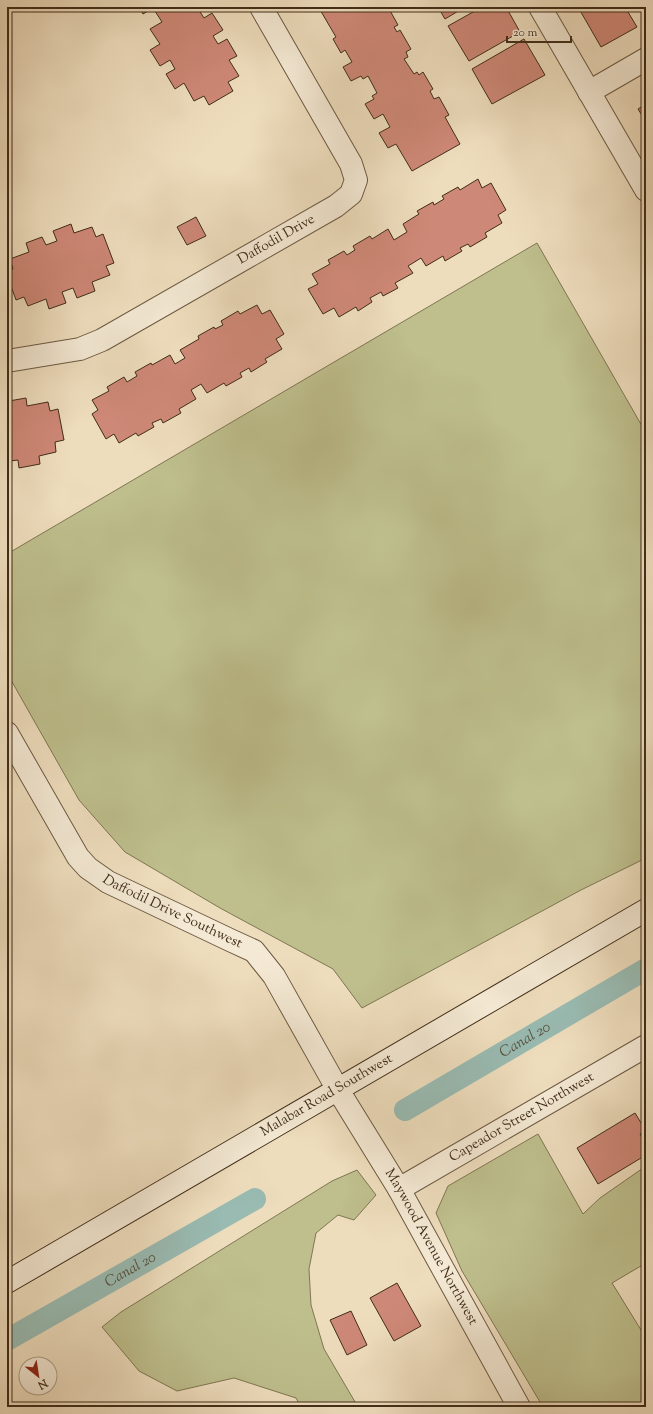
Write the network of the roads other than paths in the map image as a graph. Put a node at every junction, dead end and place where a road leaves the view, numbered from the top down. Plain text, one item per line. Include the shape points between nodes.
1 (262, 7) edge
2 (540, 7) edge
3 (646, 60) edge
4 (589, 92) junction
5 (646, 190) edge
6 (7, 361) edge
7 (7, 733) edge
8 (646, 910) edge
9 (646, 1046) edge
10 (338, 1090) junction
11 (399, 1190) junction
12 (7, 1282) edge
13 (519, 1407) edge

1 - 6 street, Daffodil Drive via 351,164 356,180 351,194 336,206 102,340 80,349
2 - 4 street
3 - 4 street
4 - 5 street
7 - 10 street, Daffodil Drive Southwest via 78,857 88,868 108,882 254,950 274,976
8 - 10 street, Malabar Road Southwest
9 - 11 street, Capeador Street Northwest
10 - 11 street, Maywood Avenue Northwest
10 - 12 street, Malabar Road Southwest
11 - 13 street, Maywood Avenue Northwest

